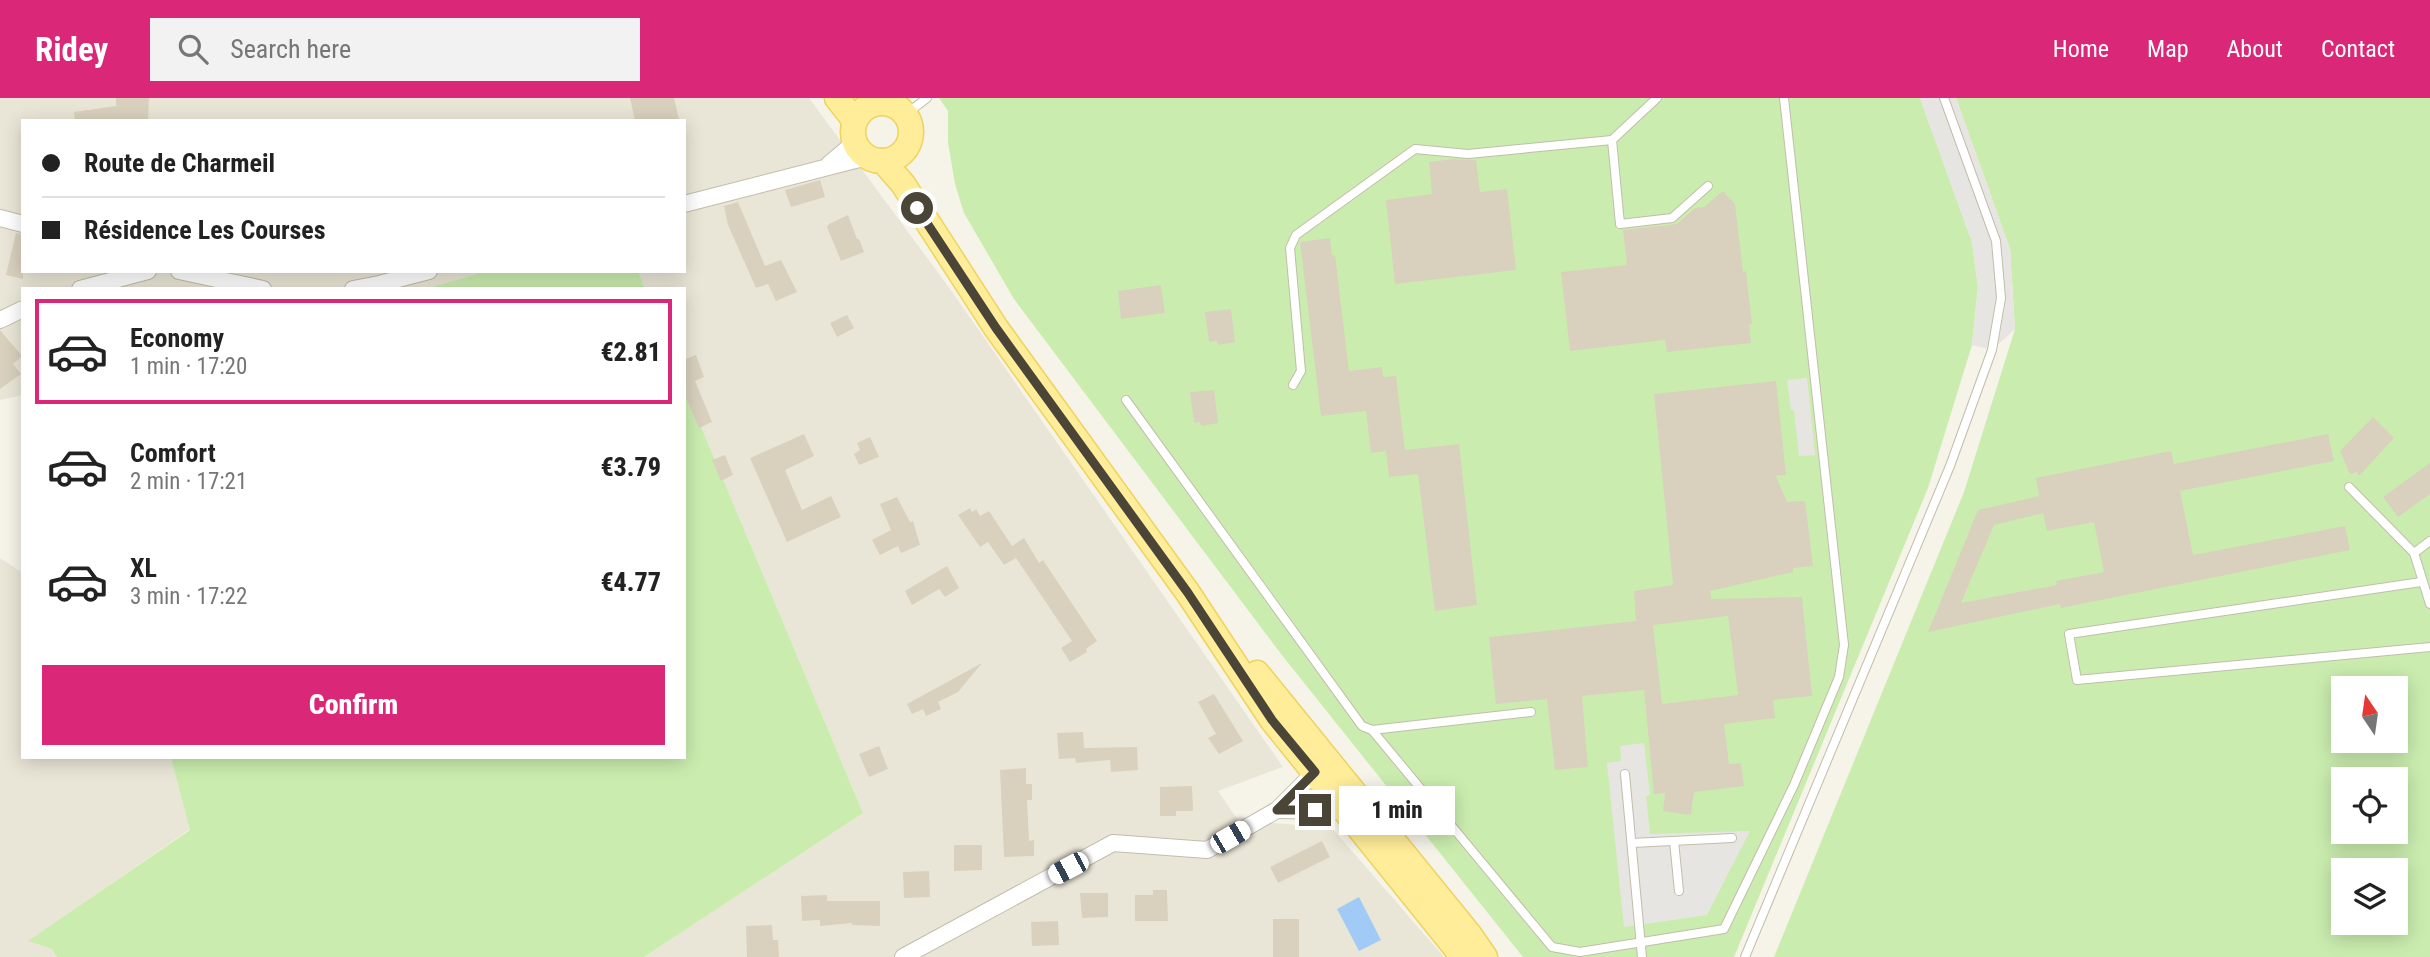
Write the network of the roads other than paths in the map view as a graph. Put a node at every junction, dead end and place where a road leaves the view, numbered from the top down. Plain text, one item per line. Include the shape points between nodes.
1 (837, 98) edge
2 (927, 98) edge
3 (1657, 98) edge
4 (1784, 98) edge
5 (1944, 98) edge
6 (905, 114) junction
7 (866, 131) edge
8 (1612, 140) junction
9 (908, 145) junction
10 (1708, 186) dead end
11 (686, 204) edge
12 (0, 218) edge
13 (21, 223) edge
14 (931, 231) junction
15 (134, 273) edge
16 (188, 273) edge
17 (422, 273) edge
18 (113, 276) edge
19 (85, 287) edge
20 (254, 287) edge
21 (366, 287) edge
22 (21, 310) edge
23 (0, 320) edge
24 (1293, 385) dead end
25 (1126, 400) dead end
26 (2349, 487) dead end
27 (2430, 541) edge
28 (2414, 553) junction
29 (2421, 582) junction
30 (2430, 604) edge
31 (2430, 647) edge
32 (1531, 712) dead end
33 (1372, 730) junction
34 (1325, 771) junction
35 (1625, 774) dead end
36 (1341, 806) junction
37 (1277, 810) junction
38 (1732, 838) dead end
39 (1674, 841) junction
40 (1632, 843) junction
41 (1679, 891) dead end
42 (1643, 942) junction
43 (903, 957) edge
44 (1463, 957) edge
45 (1485, 957) edge
46 (1642, 957) edge
47 (1745, 957) edge

1 - 7 main road
2 - 6 lane
3 - 8 lane
4 - 42 lane via 1844,645 1839,677 1794,785 1724,929
5 - 47 lane via 1996,241 2001,298 1992,350 1950,466
6 - 7 main road via 885,103
6 - 9 main road via 911,125
7 - 9 main road via 898,157
7 - 11 street via 818,171
7 - 14 main road
8 - 10 lane via 1620,224 1672,219
8 - 24 lane via 1468,154 1415,149 1296,235 1290,248 1301,371
9 - 14 main road
12 - 13 street
14 - 34 main road via 1188,593 1272,720
15 - 18 street
16 - 20 street
17 - 21 street
18 - 19 street
22 - 23 street
25 - 33 lane via 1362,726
26 - 28 lane
27 - 28 lane
28 - 29 lane
29 - 30 lane
29 - 31 lane via 2069,634 2077,680
32 - 33 lane
33 - 42 lane via 1552,947 1580,952
34 - 36 main road
34 - 37 street
34 - 45 main road via 1390,837
35 - 40 lane
36 - 37 street via 1335,811
36 - 44 main road
37 - 43 street via 1207,850 1113,843
38 - 39 lane
39 - 40 lane
39 - 41 lane
40 - 42 lane
42 - 46 lane

